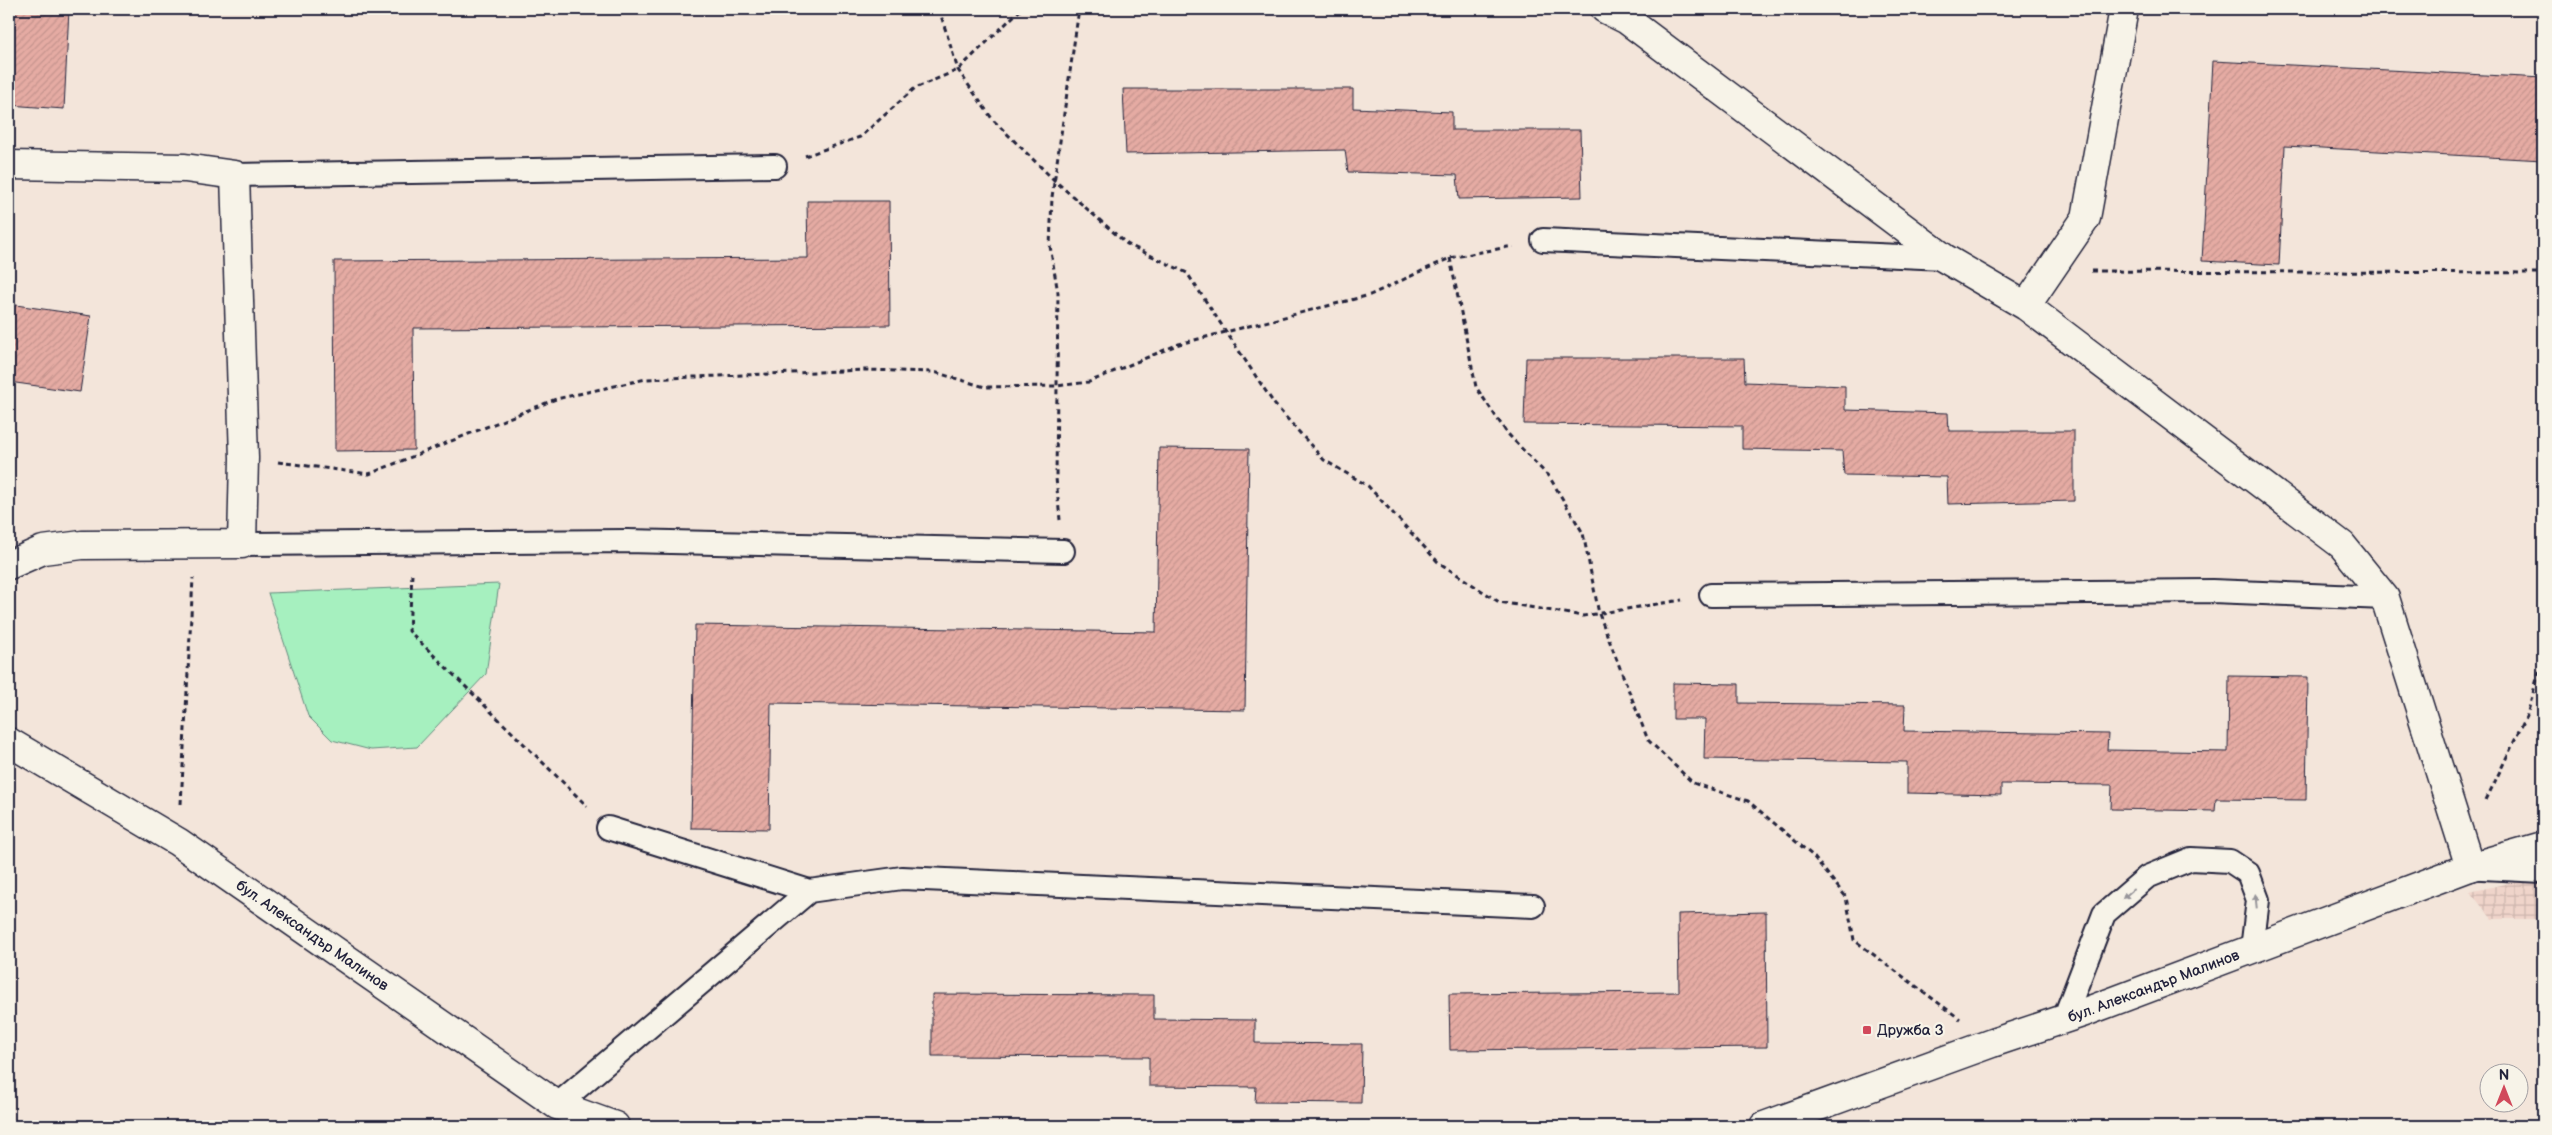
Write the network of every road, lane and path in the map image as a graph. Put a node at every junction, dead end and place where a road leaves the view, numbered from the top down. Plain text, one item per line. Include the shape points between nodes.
1 (939, 9) edge
2 (1022, 9) edge
3 (1079, 9) edge
4 (2124, 9) edge
5 (1623, 13) edge
6 (958, 70) junction
7 (9, 165) edge
8 (776, 166) joint
9 (235, 175) junction
10 (1054, 180) junction
11 (1543, 240) joint
12 (1450, 258) junction
13 (1944, 258) junction
14 (2050, 271) junction
15 (2543, 273) edge
16 (2026, 306) junction
17 (1228, 332) junction
18 (1057, 386) junction
19 (244, 458) junction
20 (195, 543) junction
21 (413, 543) junction
22 (242, 544) junction
23 (1063, 551) joint
24 (9, 566) edge
25 (1712, 595) joint
26 (2385, 598) junction
27 (1599, 614) junction
28 (2543, 657) edge
29 (9, 742) edge
30 (608, 828) joint
31 (178, 842) junction
32 (2543, 846) edge
33 (2466, 857) junction
34 (2543, 871) edge
35 (809, 891) junction
36 (1533, 906) dead end
37 (2252, 949) junction
38 (2064, 1019) junction
39 (1992, 1043) junction
40 (557, 1105) junction
41 (615, 1126) edge
42 (1764, 1126) edge

1 - 6 path
2 - 6 path
3 - 10 path
4 - 14 street via 2086,218
5 - 13 street
6 - 8 path via 915,88 860,137
6 - 10 path via 993,120
7 - 9 street via 185,168
8 - 9 lane
9 - 19 street
10 - 17 path via 1127,244 1187,273
10 - 18 path via 1050,246 1058,293
11 - 12 path
11 - 13 lane
12 - 17 path via 1370,295
12 - 27 path via 1476,387 1507,433 1550,478 1583,533
13 - 16 street
14 - 15 path
14 - 16 street
16 - 26 street via 2342,545
17 - 18 path via 1179,344 1089,382
17 - 27 path via 1275,404 1324,460 1368,486 1438,562 1499,602 1583,616
18 - 19 path via 985,387 934,372 865,370 646,378 556,399 369,474
18 - 23 path via 1056,478
19 - 22 street
20 - 22 street
20 - 24 street via 82,545 43,550
20 - 31 path
21 - 22 lane
21 - 23 lane via 627,541
21 - 30 path via 409,631
25 - 26 lane via 2212,591
25 - 27 path
26 - 33 street
27 - 39 path via 1648,740 1692,783 1748,801 1813,856 1846,897 1854,940
28 - 33 path via 2527,715
29 - 31 street, бул. Александър Малинов
30 - 35 lane
31 - 40 street, бул. Александър Малинов
32 - 33 street, бул. Александър Малинов
33 - 34 lane
33 - 37 street, бул. Александър Малинов
35 - 36 lane via 902,878
35 - 40 lane
37 - 38 street, бул. Александър Малинов
37 -> 38 lane via 2258,900 2248,872 2230,861 2191,859 2147,877 2104,914
38 - 39 street, бул. Александър Малинов
39 - 42 street, бул. Александър Малинов
40 - 41 street, бул. Александър Малинов

